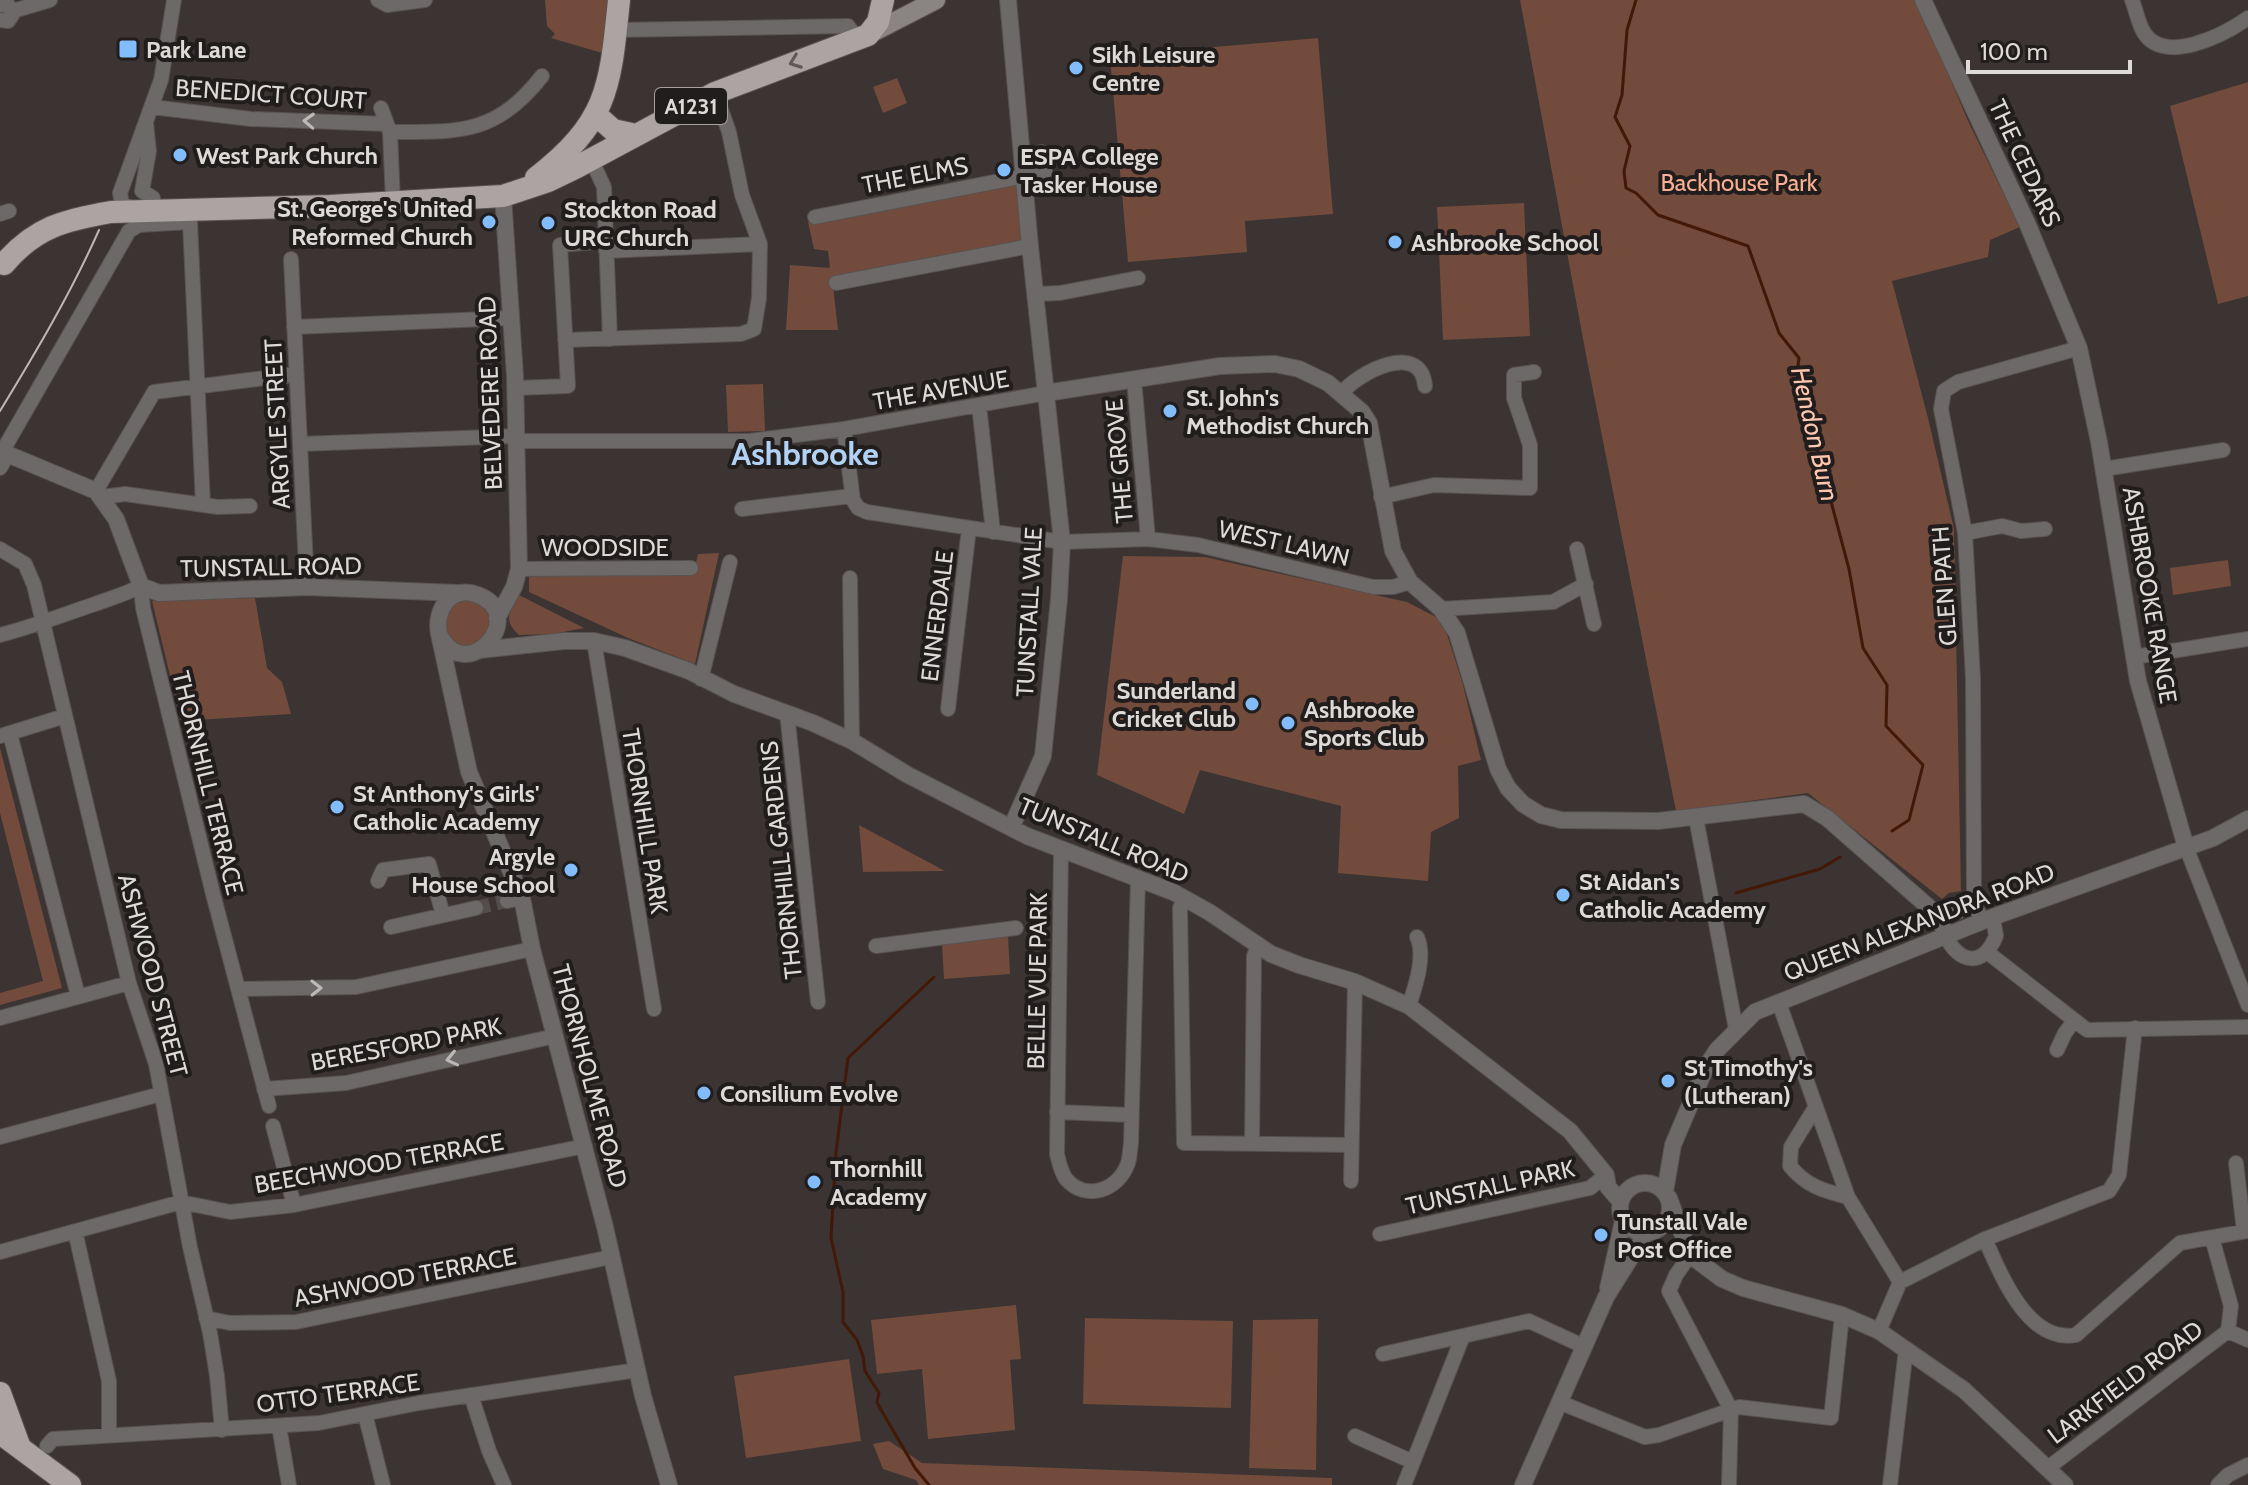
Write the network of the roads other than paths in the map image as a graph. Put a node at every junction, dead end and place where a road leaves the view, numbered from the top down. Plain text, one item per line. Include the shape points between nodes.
1 (50, 0) edge
2 (174, 0) edge
3 (378, 0) edge
4 (425, 0) edge
5 (619, 0) edge
6 (883, 0) edge
7 (1923, 0) edge
8 (2132, 0) edge
9 (933, 2) edge
10 (1007, 2) edge
11 (4, 12) edge
12 (2248, 18) edge
13 (616, 30) junction
14 (863, 37) junction
15 (542, 76) dead end
16 (715, 93) junction
17 (152, 107) junction
18 (381, 108) dead end
19 (595, 114) junction
20 (388, 128) junction
21 (144, 133) junction
22 (636, 135) junction
23 (1041, 152) dead end
24 (591, 159) junction
25 (1024, 176) junction
26 (511, 194) junction
27 (125, 202) junction
28 (387, 202) junction
29 (815, 217) dead end
30 (760, 244) junction
31 (606, 246) junction
32 (1030, 246) junction
33 (291, 259) dead end
34 (2, 267) edge
35 (1138, 278) dead end
36 (836, 283) dead end
37 (1036, 294) junction
38 (512, 318) junction
39 (294, 327) junction
40 (610, 339) junction
41 (565, 340) junction
42 (2079, 348) junction
43 (1534, 372) dead end
44 (296, 374) junction
45 (1134, 379) junction
46 (1425, 386) dead end
47 (199, 387) junction
48 (516, 388) junction
49 (1046, 393) junction
50 (1341, 394) junction
51 (979, 405) junction
52 (844, 429) junction
53 (517, 438) junction
54 (300, 444) junction
55 (2223, 450) dead end
56 (2, 456) edge
57 (2104, 469) junction
58 (99, 494) junction
59 (852, 496) junction
60 (1381, 497) junction
61 (203, 505) junction
62 (250, 506) dead end
63 (742, 509) dead end
64 (969, 528) junction
65 (2045, 529) dead end
66 (993, 532) junction
67 (1965, 533) junction
68 (1148, 539) junction
69 (1062, 542) junction
70 (0, 549) edge
71 (1577, 549) dead end
72 (730, 562) dead end
73 (691, 568) dead end
74 (519, 569) junction
75 (850, 578) dead end
76 (1410, 582) junction
77 (1586, 584) junction
78 (141, 586) junction
79 (307, 587) junction
80 (514, 587) junction
81 (402, 590) junction
82 (459, 593) junction
83 (482, 596) junction
84 (1441, 609) junction
85 (497, 623) junction
86 (43, 624) junction
87 (1594, 624) dead end
88 (438, 629) junction
89 (0, 635) edge
90 (2248, 639) edge
91 (594, 641) junction
92 (536, 644) junction
93 (475, 652) junction
94 (2134, 657) junction
95 (701, 679) junction
96 (449, 684) junction
97 (948, 709) dead end
98 (787, 713) junction
99 (65, 716) junction
100 (5, 735) edge
101 (852, 741) junction
102 (1696, 818) junction
103 (2248, 819) edge
104 (1011, 828) junction
105 (2186, 847) junction
106 (1061, 850) junction
107 (1138, 878) junction
108 (378, 881) dead end
109 (1185, 898) junction
110 (1974, 902) junction
111 (476, 908) tunnel mouth
112 (443, 915) junction
113 (1940, 917) junction
114 (1987, 919) junction
115 (391, 927) dead end
116 (1016, 928) dead end
117 (1945, 935) junction
118 (1417, 937) dead end
119 (876, 946) dead end
120 (1258, 946) junction
121 (532, 949) junction
122 (1987, 952) junction
123 (1355, 982) junction
124 (129, 983) junction
125 (238, 989) junction
126 (78, 996) junction
127 (818, 1002) dead end
128 (1779, 1003) junction
129 (2248, 1005) edge
130 (1409, 1006) junction
131 (654, 1009) dead end
132 (0, 1018) edge
133 (2074, 1021) junction
134 (2248, 1027) edge
135 (2135, 1028) junction
136 (1736, 1029) junction
137 (555, 1036) junction
138 (2057, 1050) dead end
139 (264, 1089) junction
140 (161, 1094) junction
141 (269, 1106) dead end
142 (1815, 1108) junction
143 (1057, 1112) junction
144 (1131, 1115) junction
145 (273, 1126) dead end
146 (0, 1137) edge
147 (1252, 1144) junction
148 (1351, 1145) junction
149 (1673, 1145) junction
150 (585, 1146) junction
151 (2236, 1163) dead end
152 (1606, 1175) junction
153 (1351, 1181) dead end
154 (1639, 1183) junction
155 (1667, 1195) junction
156 (1848, 1197) junction
157 (1620, 1201) junction
158 (181, 1202) junction
159 (294, 1205) junction
160 (1623, 1221) junction
161 (75, 1231) junction
162 (2246, 1231) edge
163 (1651, 1232) junction
164 (1380, 1234) dead end
165 (2212, 1238) junction
166 (1985, 1239) junction
167 (0, 1252) edge
168 (1688, 1252) junction
169 (611, 1257) junction
170 (1900, 1282) junction
171 (1606, 1297) junction
172 (1842, 1315) junction
173 (206, 1318) junction
174 (1879, 1331) junction
175 (2228, 1331) junction
176 (1463, 1336) junction
177 (2248, 1340) edge
178 (1583, 1346) junction
179 (1906, 1349) junction
180 (1383, 1354) dead end
181 (637, 1370) junction
182 (0, 1393) edge
183 (471, 1395) junction
184 (1559, 1402) junction
185 (1731, 1410) junction
186 (365, 1414) junction
187 (279, 1426) junction
188 (222, 1430) junction
189 (109, 1435) junction
190 (1355, 1436) dead end
191 (9, 1439) edge
192 (47, 1446) dead end
193 (1413, 1462) junction
194 (2248, 1465) edge
195 (2049, 1467) junction
196 (68, 1484) edge
197 (289, 1485) edge
198 (383, 1485) edge
199 (504, 1485) edge
200 (669, 1485) edge
201 (1404, 1485) edge
202 (1523, 1485) edge
203 (1729, 1485) edge
204 (1890, 1485) edge
205 (2065, 1485) edge
206 (2218, 1485) edge

1 - 11 street
2 - 17 street via 166,63
3 - 4 street via 387,5
5 - 13 highway
6 - 14 highway via 878,22
7 - 42 street, THE CEDARS
8 - 12 street via 2144,33 2153,41 2183,47 2225,33
9 - 14 main road
10 - 25 street, TUNSTALL VALE
13 - 14 street via 848,26
13 - 19 highway via 611,72
14 -> 16 highway, A1231
15 - 20 street, BENEDICT COURT via 515,106 475,127 447,132
16 - 22 highway, A1231
16 - 30 street
20 -> 17 street, BENEDICT COURT
17 - 21 street
18 - 20 street
19 - 22 highway, A1231 via 613,130
19 - 26 highway via 579,139
20 - 28 street
21 - 27 street
21 - 27 street via 149,151 144,195
22 - 24 highway, A1231
23 - 25 street via 1045,172
24 - 26 highway, A1231
24 - 31 street via 604,187
25 - 29 street, THE ELMS
25 - 32 street, TUNSTALL VALE
26 - 28 highway, A1231
26 - 38 street, BELVEDERE ROAD
27 - 28 highway, A1231
27 - 34 highway, A1231 via 67,209 41,220 20,238
30 - 31 street
30 - 40 street via 754,329 741,334
31 - 40 street
31 - 41 street via 560,245
32 - 36 street
32 - 37 street, TUNSTALL VALE
33 - 39 street, ARGYLE STREET
35 - 37 street
37 - 49 street, TUNSTALL VALE
38 - 39 street
38 - 48 street, BELVEDERE ROAD
39 - 44 street, ARGYLE STREET
40 - 41 street
41 - 48 street via 568,386
42 - 57 street, ASHBROOKE RANGE
42 - 67 street, GLEN PATH via 1958,382 1944,391 1941,409
43 - 60 street via 1514,375 1514,398 1530,445 1530,488 1434,485
44 - 47 street
44 - 54 street, ARGYLE STREET
45 - 49 street
45 - 50 street via 1275,364 1309,373
45 - 68 street, THE GROVE
46 - 50 street via 1419,368 1395,364 1366,371
47 - 56 street via 190,222 139,225 129,231
47 - 58 street via 154,392
47 - 61 street
48 - 53 street, BELVEDERE ROAD
49 - 51 street, THE AVENUE
49 - 69 street, TUNSTALL VALE
50 - 60 street via 1369,423
51 - 52 street, THE AVENUE
51 - 66 street
52 - 53 street, THE AVENUE via 749,441
52 - 59 street
53 - 54 street, THE AVENUE
53 - 74 street, BELVEDERE ROAD
54 - 79 street, ARGYLE STREET
55 - 57 street
56 - 58 street
57 - 94 street, ASHBROOKE RANGE
58 - 61 street
58 - 78 street via 116,519
59 - 63 street
59 - 64 street, WEST LAWN via 867,512
60 - 76 street via 1393,551
61 - 62 street
64 - 66 street, WEST LAWN
64 - 97 street, ENNERDALE
65 - 67 street via 2002,526
66 - 69 street, WEST LAWN
67 - 110 street, GLEN PATH via 1973,679
68 - 69 street, WEST LAWN
68 - 76 street, WEST LAWN via 1198,545 1373,587
69 - 104 street, TUNSTALL VALE via 1043,756
70 - 86 street, ASHWOOD STREET via 25,564
71 - 77 street
72 - 95 street
73 - 74 street, WOODSIDE
74 - 80 street, BELVEDERE ROAD
75 - 101 street
76 - 84 street
77 - 84 street via 1553,602
77 - 87 street
78 - 79 street, TUNSTALL ROAD via 159,593
78 - 86 street
78 - 125 street, THORNHILL TERRACE
79 - 81 street, TUNSTALL ROAD
80 - 83 street via 500,596
80 - 85 street, BELVEDERE ROAD
81 - 82 street, TUNSTALL ROAD
81 - 88 street via 423,599
82 - 83 street
82 - 88 street via 443,605
83 - 85 street
84 - 102 street via 1461,642 1502,779 1523,804 1561,820
85 - 92 street, TUNSTALL ROAD via 514,637
85 - 93 street via 494,637
86 - 89 street
86 - 99 street, ASHWOOD STREET
88 - 93 street via 453,650
88 - 96 street, THORNHOLME ROAD
90 - 94 street
91 - 92 street, TUNSTALL ROAD
91 - 95 street, TUNSTALL ROAD
91 - 131 street, THORNHILL PARK
92 - 93 street, TUNSTALL ROAD
93 - 96 street via 456,662
94 - 105 street, ASHBROOKE RANGE
95 - 98 street, TUNSTALL ROAD
96 - 121 street, THORNHOLME ROAD via 469,772
98 - 101 street, TUNSTALL ROAD
98 - 127 street, THORNHILL GARDENS
99 - 100 street
99 - 124 street, ASHWOOD STREET
100 - 126 street
101 - 104 street, TUNSTALL ROAD
102 - 113 street via 1804,804
102 - 136 street
103 - 105 street, QUEEN ALEXANDRA ROAD
104 - 106 street, TUNSTALL ROAD
105 - 114 street, QUEEN ALEXANDRA ROAD
105 - 129 street
106 - 107 street, TUNSTALL ROAD
106 - 143 street, BELLE VUE PARK
107 - 109 street, TUNSTALL ROAD
107 - 144 street
108 - 112 street via 383,870 429,864
109 - 120 street, TUNSTALL ROAD
109 - 147 street via 1180,908 1184,1143
110 - 113 street
110 - 114 street, GLEN PATH
111 - 112 street
112 - 115 street
113 - 117 street
114 - 117 street, QUEEN ALEXANDRA ROAD
114 - 122 street via 1996,936
116 - 119 street
117 - 122 street via 1959,956 1975,958
117 - 128 street, QUEEN ALEXANDRA ROAD
118 - 130 street via 1421,945
120 - 123 street, TUNSTALL ROAD
120 - 147 street
125 -> 121 street via 356,987
121 - 137 street, THORNHOLME ROAD
122 - 133 street
123 - 130 street, TUNSTALL ROAD
123 - 148 street
124 - 126 street
124 - 140 street, ASHWOOD STREET
125 - 139 street, THORNHILL TERRACE
126 - 132 street
128 - 136 street, QUEEN ALEXANDRA ROAD via 1755,1012
128 - 142 street
130 - 152 street, TUNSTALL ROAD via 1570,1131
133 - 135 street via 2087,1030
133 - 138 street
134 - 135 street
135 - 166 street via 2119,1175 2109,1191
136 - 149 street, QUEEN ALEXANDRA ROAD via 1706,1067
137 -> 139 street, BERESFORD PARK via 346,1083
137 - 150 street, THORNHOLME ROAD
139 - 141 street, THORNHILL TERRACE
140 - 146 street
140 - 158 street, ASHWOOD STREET
142 - 156 street
142 - 156 street via 1791,1147 1790,1166 1819,1189
143 - 144 street
143 - 144 street via 1057,1154 1064,1177 1091,1193 1108,1188 1128,1164
145 - 159 street
147 - 148 street
148 - 153 street
149 - 154 street, QUEEN ALEXANDRA ROAD
149 - 155 street, QUEEN ALEXANDRA ROAD
150 - 159 street, BEECHWOOD TERRACE
150 - 169 street, THORNHOLME ROAD
151 - 162 street
152 - 154 street
152 - 157 street, TUNSTALL ROAD
152 - 164 street, TUNSTALL PARK via 1590,1188
154 - 155 street via 1651,1183
154 - 157 street, QUEEN ALEXANDRA ROAD
155 - 163 street, QUEEN ALEXANDRA ROAD via 1670,1215
155 - 168 street
156 - 170 street
157 - 160 street, QUEEN ALEXANDRA ROAD
158 - 159 street, BEECHWOOD TERRACE via 230,1212
158 - 161 street
158 - 173 street, ASHWOOD STREET
160 - 163 street via 1629,1228
160 - 171 street, QUEEN ALEXANDRA ROAD
161 - 167 street
161 - 189 street via 109,1381
162 - 165 street
163 - 168 street
163 - 171 street, QUEEN ALEXANDRA ROAD
165 - 166 street via 2180,1243 2076,1335 2061,1338 2048,1333 2011,1296
165 - 175 street, LARKFIELD ROAD via 2231,1306
166 - 170 street
168 - 172 street via 1743,1288
168 - 185 street via 1669,1291
169 - 173 street, ASHWOOD TERRACE via 296,1322
169 - 181 street, THORNHOLME ROAD
170 - 174 street
171 - 178 street, QUEEN ALEXANDRA ROAD
172 - 174 street
172 - 185 street via 1831,1418
173 - 188 street, ASHWOOD STREET
174 - 179 street
175 - 177 street
175 - 195 street, LARKFIELD ROAD
176 - 178 street via 1529,1321
176 - 180 street
176 - 193 street
178 - 184 street, QUEEN ALEXANDRA ROAD
179 - 195 street via 1964,1390
179 - 204 street
181 - 183 street, OTTO TERRACE
181 - 200 street, THORNHOLME ROAD
182 - 191 highway
183 - 186 street, OTTO TERRACE
183 - 199 street
184 - 185 street via 1645,1437
184 - 202 street, QUEEN ALEXANDRA ROAD
185 - 203 street
186 - 187 street, OTTO TERRACE
186 - 198 street
187 - 188 street, OTTO TERRACE
187 - 197 street
188 - 189 street, OTTO TERRACE
189 - 192 street, OTTO TERRACE via 53,1439
190 - 193 street
191 - 196 highway
193 - 201 street
194 - 206 street
195 - 205 street

